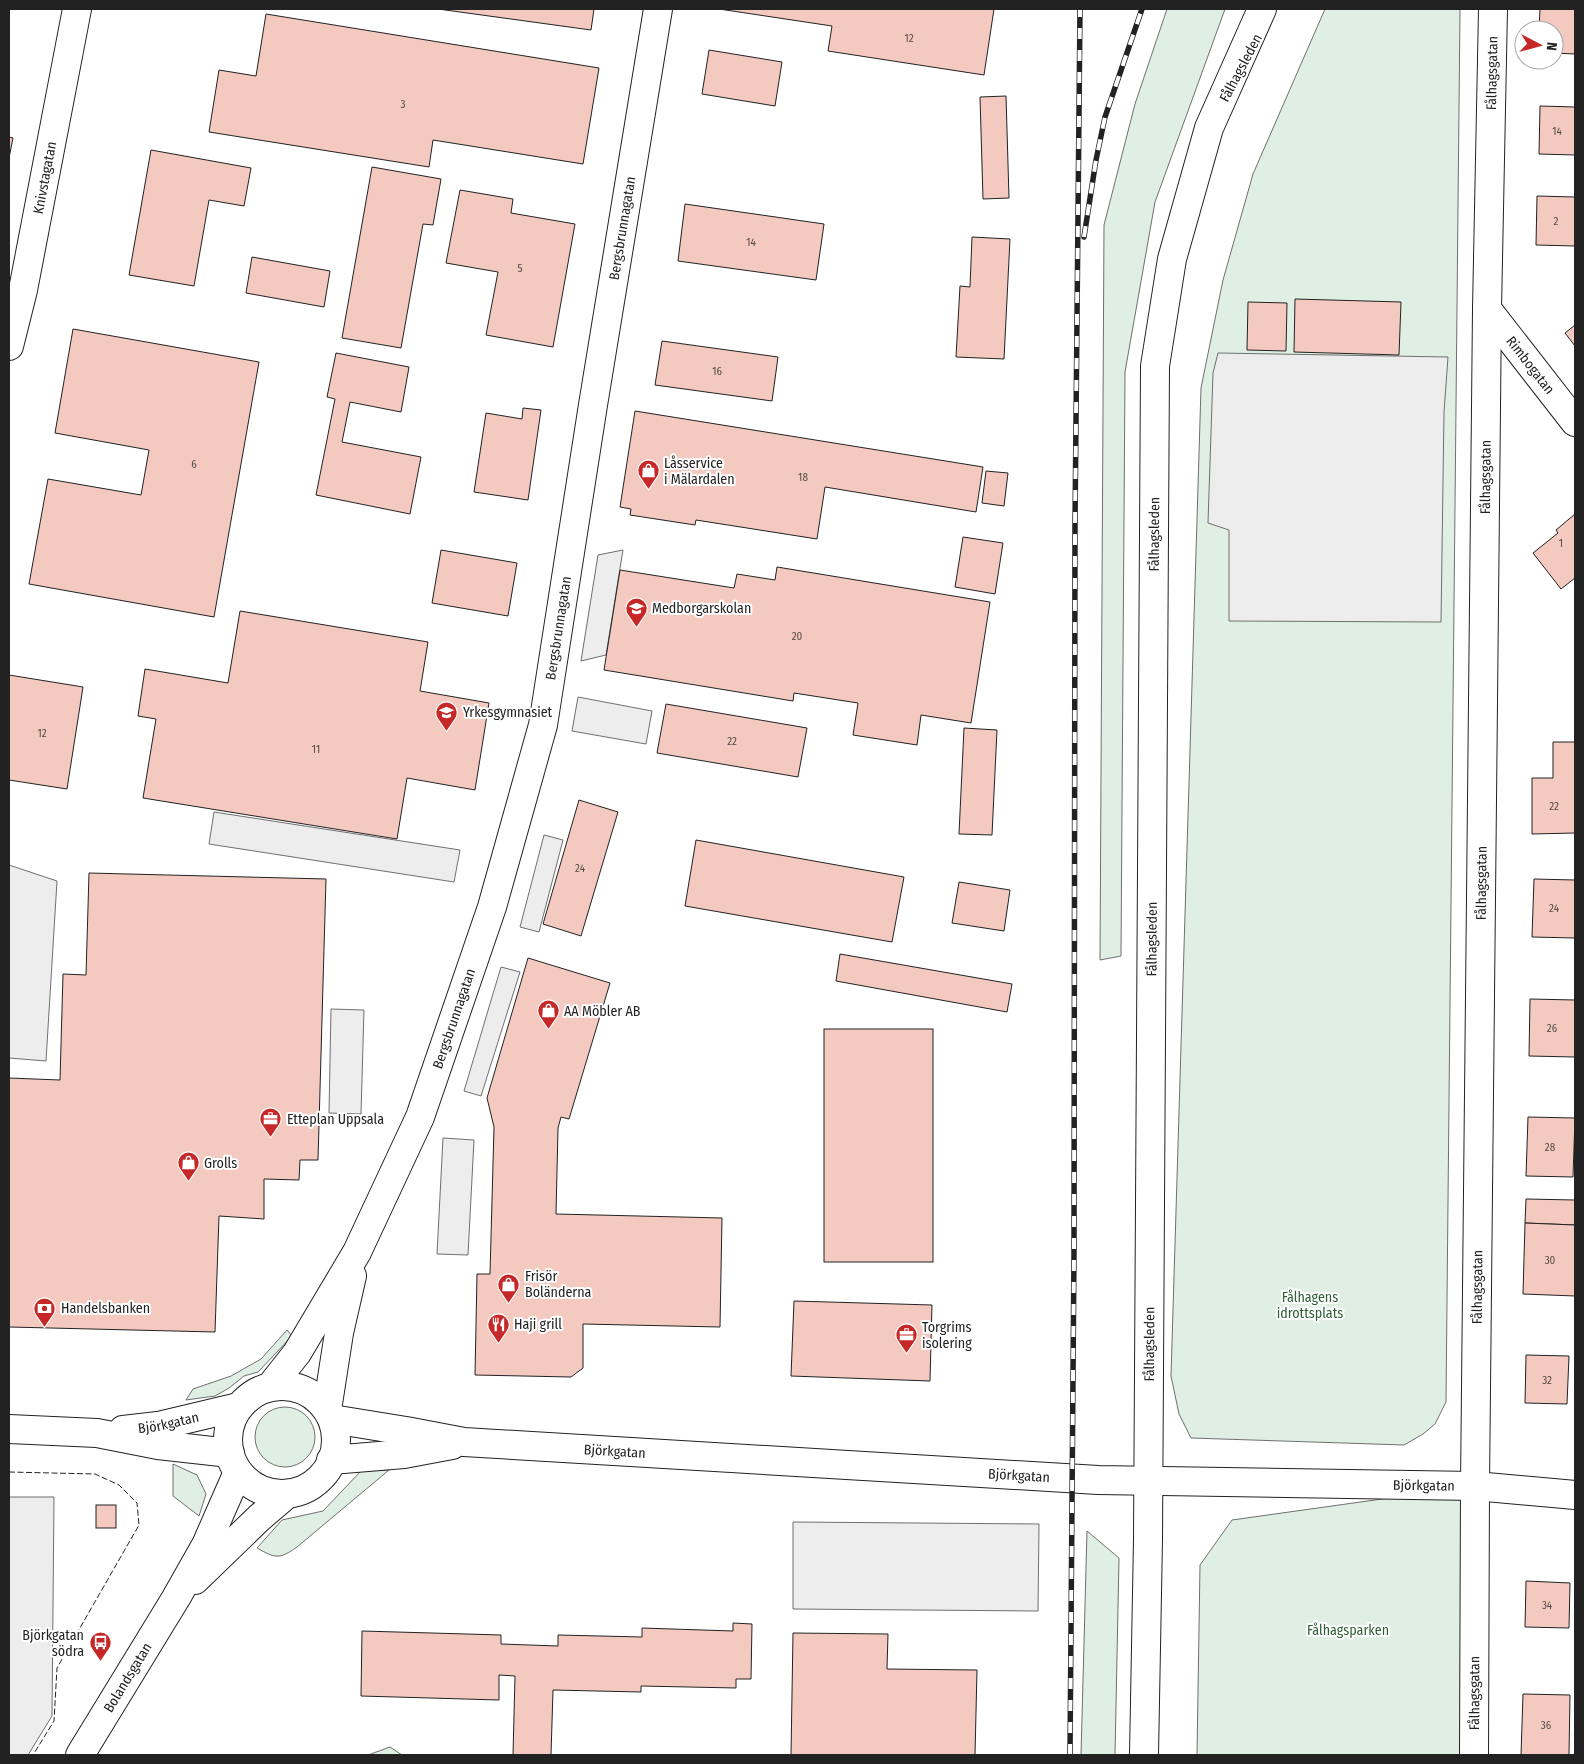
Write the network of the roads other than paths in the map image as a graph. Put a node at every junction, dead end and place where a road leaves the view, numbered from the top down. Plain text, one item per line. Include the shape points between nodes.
1 (77, 9) edge
2 (658, 9) edge
3 (1262, 9) edge
4 (1273, 9) edge
5 (1493, 9) edge
6 (1209, 128) junction
7 (1487, 309) junction
8 (9, 346) edge
9 (1575, 422) edge
10 (357, 1252) junction
11 (270, 1387) junction
12 (238, 1407) junction
13 (330, 1415) junction
14 (9, 1429) edge
15 (97, 1433) junction
16 (464, 1442) junction
17 (331, 1460) junction
18 (234, 1463) junction
19 (1148, 1481) junction
20 (1475, 1486) junction
21 (287, 1494) junction
22 (1575, 1495) edge
23 (176, 1598) junction
24 (80, 1755) edge
25 (1144, 1755) edge
26 (1474, 1755) edge

1 - 8 street, Knivstagatan via 23,290
2 - 10 street, Bergsbrunnagatan via 543,725 492,907 420,1117
3 - 6 street, Fålhagsleden
4 - 6 street, Fålhagsleden
5 - 7 street, Fålhagsgatan
6 - 19 street, Fålhagsleden via 1172,259 1155,366
7 - 9 street, Rimbogatan
7 - 20 street, Fålhagsgatan
10 - 11 street, Bergsbrunnagatan via 296,1354
10 - 13 street, Bergsbrunnagatan via 339,1333
11 - 12 street via 252,1394
11 - 13 street via 293,1386 312,1394
12 - 15 street, Björkgatan via 158,1426
12 - 18 street via 229,1427
13 - 16 street, Björkgatan
13 - 17 street via 336,1438
14 - 15 street, Björkgatan
15 - 18 street, Björkgatan
16 - 17 street, Björkgatan via 404,1454
16 - 19 street, Björkgatan
17 - 21 street via 315,1483
18 - 21 street via 250,1484 267,1492
18 - 23 street, Bolandsgatan via 206,1544
19 - 20 street, Björkgatan
19 - 25 street, Fålhagsleden
20 - 22 street, Björkgatan
20 - 26 street, Fålhagsgatan
21 - 23 street, Bolandsgatan
23 - 24 street, Bolandsgatan

